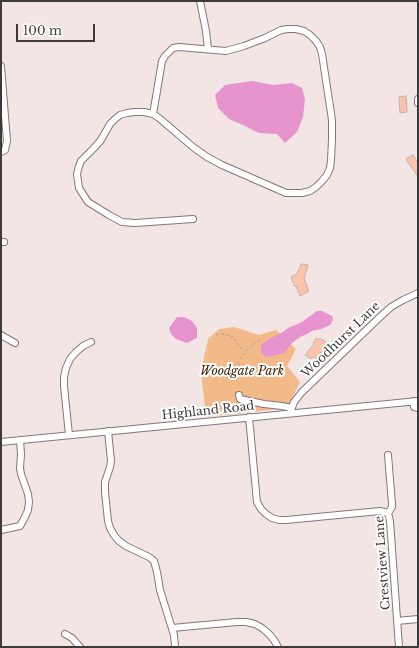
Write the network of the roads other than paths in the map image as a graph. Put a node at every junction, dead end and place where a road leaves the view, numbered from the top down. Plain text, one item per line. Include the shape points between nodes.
1 (200, 1) edge
2 (208, 49) junction
3 (1, 66) edge
4 (418, 99) edge
5 (418, 103) edge
6 (153, 114) junction
7 (1, 152) edge
8 (193, 219) dead end
9 (418, 293) edge
10 (1, 336) edge
11 (92, 342) dead end
12 (14, 343) dead end
13 (239, 395) dead end
14 (415, 401) edge
15 (418, 408) edge
16 (291, 411) junction
17 (249, 418) junction
18 (108, 431) junction
19 (69, 435) junction
20 (20, 440) junction
21 (1, 442) edge
22 (388, 455) dead end
23 (388, 513) junction
24 (1, 530) edge
25 (418, 619) edge
26 (397, 621) junction
27 (172, 628) junction
28 (65, 634) dead end
29 (80, 647) edge
30 (175, 647) edge
31 (278, 647) edge
32 (399, 647) edge

1 - 2 street
2 - 6 street via 179,47 173,48 165,56
2 - 6 street via 235,49 288,29 304,31 316,41 322,54 332,120 330,168 322,182 310,191 298,194 278,191 207,157
3 - 7 street via 7,141 5,150
4 - 5 street
6 - 8 street via 134,112 120,115 110,124 101,140 81,161 77,174 79,188 88,202 122,222
9 - 16 street, Woodhurst Lane via 391,307 381,316 302,392
10 - 12 street
11 - 19 street via 76,352 66,368 64,386
13 - 16 street via 240,399 282,406
14 - 15 street via 414,407
14 - 16 street, Highland Road
16 - 17 street, Highland Road
17 - 18 street, Highland Road
17 - 23 street via 257,502 266,514 272,518 286,520 380,511
18 - 19 street, Highland Road
18 - 27 street via 111,461 105,492 110,528 119,541 154,561
19 - 20 street, Highland Road
20 - 21 street, Highland Road
20 - 24 street via 20,474 28,494 28,510 20,526
22 - 23 street, Crestview Lane via 392,507
23 - 26 street, Crestview Lane
25 - 26 street
26 - 32 street, Crestview Lane
27 - 30 street
27 - 31 street via 246,622 262,628
28 - 29 street

